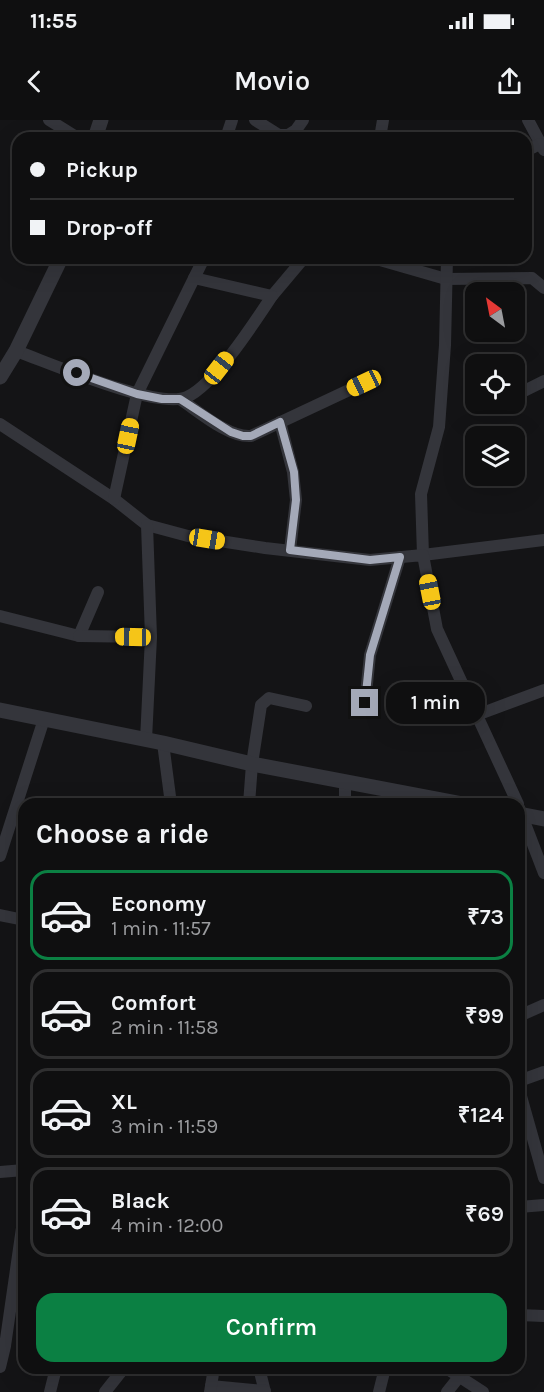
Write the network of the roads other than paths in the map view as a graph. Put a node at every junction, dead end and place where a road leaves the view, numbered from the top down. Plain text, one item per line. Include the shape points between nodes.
1 (49, 120) edge
2 (255, 120) edge
3 (303, 120) edge
4 (528, 120) edge
5 (68, 132) edge
6 (274, 132) edge
7 (293, 132) edge
8 (542, 147) edge
9 (58, 264) edge
10 (201, 264) edge
11 (298, 264) edge
12 (394, 264) edge
13 (447, 264) edge
14 (194, 278) junction
15 (446, 279) junction
16 (544, 288) edge
17 (273, 296) junction
18 (16, 351) junction
19 (0, 377) edge
20 (544, 381) edge
21 (364, 383) dead end
22 (525, 390) edge
23 (137, 394) junction
24 (180, 399) junction
25 (280, 422) junction
26 (0, 424) edge
27 (114, 499) junction
28 (147, 525) junction
29 (544, 540) edge
30 (290, 550) junction
31 (423, 555) junction
32 (400, 557) junction
33 (98, 592) dead end
34 (0, 616) edge
35 (79, 636) junction
36 (151, 637) junction
37 (544, 690) edge
38 (365, 703) dead end
39 (306, 706) dead end
40 (0, 710) edge
41 (477, 715) junction
42 (44, 718) junction
43 (146, 740) junction
44 (163, 743) junction
45 (252, 764) junction
46 (345, 781) junction
47 (23, 798) edge
48 (170, 798) edge
49 (249, 798) edge
50 (345, 798) edge
51 (426, 798) edge
52 (514, 798) edge
53 (525, 812) edge
54 (18, 816) edge
55 (544, 819) edge
56 (525, 825) edge
57 (0, 856) edge
58 (544, 873) edge
59 (0, 915) edge
60 (18, 919) edge
61 (544, 1005) edge
62 (525, 1013) edge
63 (544, 1072) edge
64 (525, 1079) edge
65 (525, 1110) edge
66 (18, 1170) edge
67 (0, 1172) edge
68 (544, 1178) edge
69 (544, 1205) edge
70 (525, 1207) edge
71 (18, 1256) edge
72 (525, 1315) edge
73 (544, 1316) edge
74 (0, 1367) edge
75 (54, 1374) edge
76 (119, 1374) edge
77 (213, 1374) edge
78 (261, 1374) edge
79 (384, 1374) edge
80 (455, 1374) edge
81 (459, 1377) junction
82 (211, 1389) edge
83 (265, 1391) edge
84 (50, 1392) edge
85 (105, 1392) edge
86 (379, 1392) edge
87 (447, 1392) edge
88 (483, 1392) edge

1 - 5 street
2 - 6 street
3 - 7 street
4 - 8 street
9 - 18 street
10 - 14 street
11 - 17 street
12 - 15 street
13 - 15 street
14 - 17 street
14 - 23 street
15 - 16 street via 532,278
15 - 31 street via 439,428 421,494
17 - 24 street via 207,383
18 - 19 street
18 - 23 street
20 - 22 street
21 - 25 street
23 - 24 street
23 - 27 street
24 - 25 street via 243,436
25 - 30 street via 294,472 296,500
26 - 27 street
27 - 28 street
28 - 30 street via 188,536
28 - 36 street
29 - 31 street
30 - 32 street via 370,560
31 - 32 street
31 - 41 street via 436,629
32 - 38 street via 370,655
33 - 35 street
34 - 35 street
35 - 36 street
36 - 43 street
37 - 41 street
39 - 45 street via 269,698 261,705
40 - 42 street
41 - 52 street
42 - 43 street
42 - 47 street
43 - 44 street
44 - 45 street
44 - 48 street
45 - 46 street
45 - 49 street
46 - 50 street
46 - 51 street
53 - 55 street
54 - 57 street
56 - 58 street
59 - 60 street
61 - 62 street
63 - 64 street
65 - 68 street
66 - 67 street
69 - 70 street
71 - 74 street
72 - 73 street
75 - 84 street
76 - 85 street
77 - 82 street
78 - 83 street
79 - 86 street
80 - 81 street
81 - 87 street
81 - 88 street
82 - 83 street

